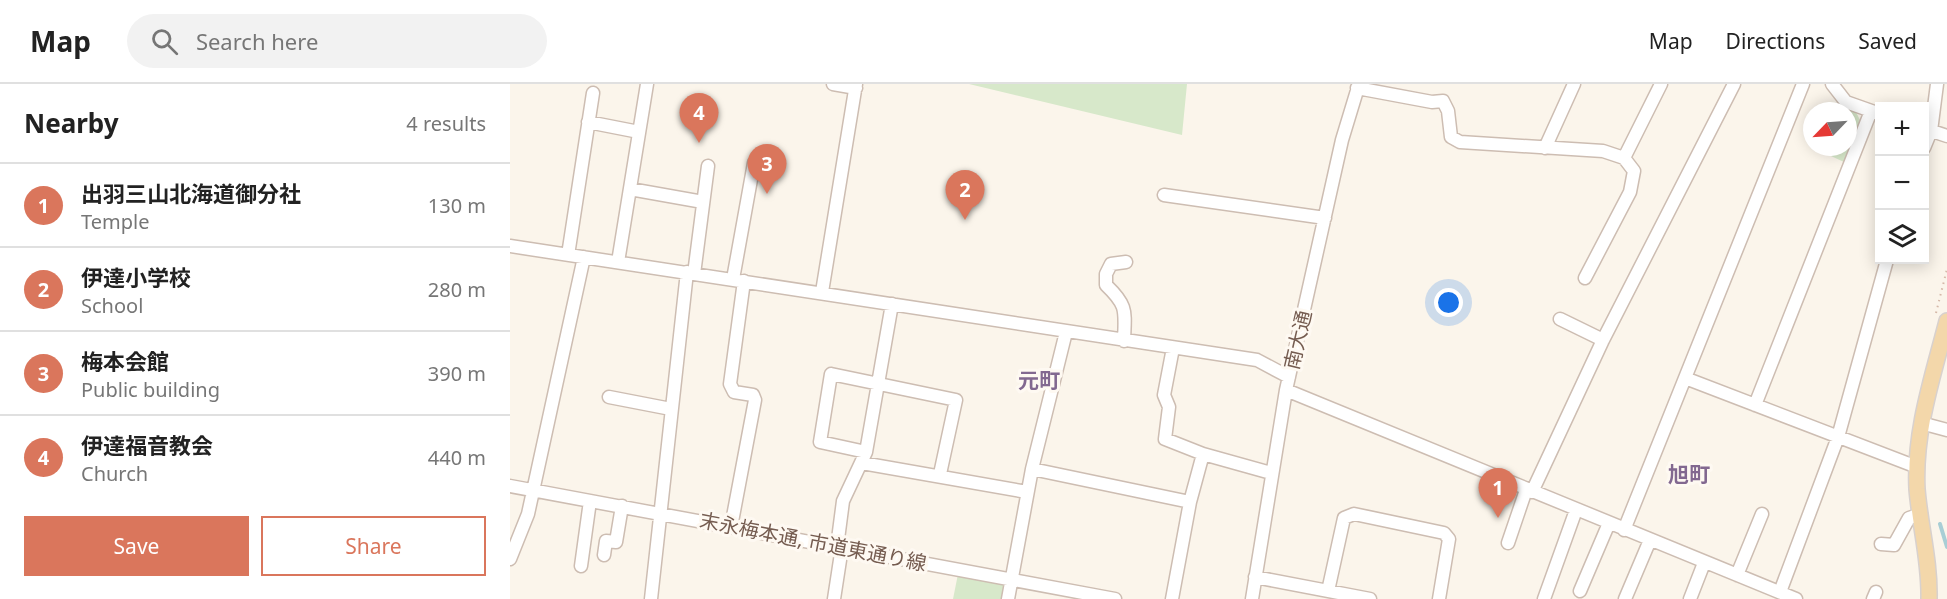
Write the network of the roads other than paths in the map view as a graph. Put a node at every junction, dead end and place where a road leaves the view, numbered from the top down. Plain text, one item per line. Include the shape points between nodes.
1 (647, 84) edge
2 (833, 84) edge
3 (1574, 84) edge
4 (1661, 84) edge
5 (1734, 84) edge
6 (1803, 84) edge
7 (1938, 84) edge
8 (856, 86) edge
9 (1358, 86) edge
10 (1837, 86) edge
11 (593, 93) dead end
12 (1875, 112) edge
13 (588, 122) junction
14 (1929, 125) edge
15 (1929, 130) edge
16 (639, 132) junction
17 (1947, 136) edge
18 (1545, 148) junction
19 (1624, 158) junction
20 (754, 163) dead end
21 (708, 166) dead end
22 (630, 189) junction
23 (1164, 195) dead end
24 (703, 202) junction
25 (1325, 218) junction
26 (510, 246) edge
27 (568, 255) junction
28 (584, 257) junction
29 (618, 262) junction
30 (1126, 262) dead end
31 (1886, 264) edge
32 (690, 273) junction
33 (1585, 278) dead end
34 (739, 280) junction
35 (822, 292) junction
36 (892, 304) junction
37 (1560, 319) dead end
38 (1947, 321) edge
39 (1066, 332) junction
40 (1124, 340) junction
41 (1603, 340) junction
42 (1173, 348) junction
43 (1289, 377) junction
44 (1685, 378) junction
45 (877, 385) junction
46 (1286, 390) junction
47 (609, 397) dead end
48 (1755, 405) junction
49 (671, 409) junction
50 (1921, 423) junction
51 (1947, 430) edge
52 (1838, 437) junction
53 (1203, 454) junction
54 (864, 457) junction
55 (1917, 467) junction
56 (1032, 469) junction
57 (1271, 473) junction
58 (940, 474) junction
59 (510, 486) edge
60 (531, 489) junction
61 (1529, 491) junction
62 (1027, 492) junction
63 (590, 501) junction
64 (1190, 502) junction
65 (621, 506) junction
66 (1576, 510) junction
67 (659, 514) junction
68 (1762, 514) dead end
69 (1921, 514) junction
70 (1609, 523) junction
71 (731, 527) junction
72 (1624, 530) junction
73 (1650, 540) junction
74 (1508, 543) dead end
75 (1881, 544) dead end
76 (839, 547) junction
77 (604, 555) dead end
78 (510, 559) edge
79 (1704, 563) junction
80 (582, 566) dead end
81 (1737, 575) junction
82 (1255, 577) junction
83 (1012, 580) junction
84 (1763, 586) junction
85 (1328, 591) junction
86 (1580, 591) dead end
87 (1780, 592) junction
88 (1097, 597) edge
89 (651, 599) edge
90 (834, 599) edge
91 (1008, 599) edge
92 (1115, 599) edge
93 (1172, 599) edge
94 (1252, 599) edge
95 (1370, 599) edge
96 (1439, 599) edge
97 (1544, 599) edge
98 (1625, 599) edge
99 (1690, 599) edge
100 (1758, 599) edge
101 (1796, 599) edge
102 (1929, 599) edge

1 - 16 street
2 - 8 street
3 - 18 street
4 - 19 street
5 - 41 street
6 - 44 street
7 - 14 street
8 - 35 street
9 - 18 street via 1443,101 1451,136 1460,142
9 - 25 street, 南大通
10 - 12 street via 1846,102
11 - 13 street
12 - 48 street
13 - 16 street
13 - 27 street
15 - 17 street
16 - 22 street
18 - 19 street via 1603,151
19 - 33 street via 1635,175 1630,192
20 - 34 street
21 - 24 street
22 - 24 street
22 - 29 street
23 - 25 street
24 - 32 street
25 - 43 street, 南大通
26 - 27 street
27 - 28 street
28 - 29 street
28 - 60 street
29 - 32 street
30 - 40 street via 1111,264 1106,285 1126,308
31 - 52 street
32 - 34 street
32 - 49 street
34 - 35 street
34 - 71 street via 730,384 734,392 753,395 755,400
35 - 36 street
36 - 39 street
36 - 45 street
37 - 41 street
38 - 50 main road
39 - 40 street
39 - 56 street
40 - 42 street
41 - 61 street
42 - 43 street via 1257,360
42 - 53 street via 1164,395 1169,407 1165,439
43 - 46 street, 南大通
44 - 48 street
44 - 72 street
45 - 54 street
45 - 54 street via 831,374 820,442
45 - 58 street via 956,400
46 - 57 street, 南大通
46 - 61 street
47 - 49 street
48 - 52 street
49 - 67 street
50 - 51 street
50 - 55 main road
52 - 55 street
52 - 87 street
53 - 57 street
53 - 64 street
54 - 58 street
54 - 76 street via 843,501
55 - 69 main road
56 - 62 street
56 - 64 street
57 - 82 street, 南大通
58 - 62 street
59 - 60 street, 末永梅本通, 市道東通り線
60 - 63 street, 末永梅本通, 市道東通り線
60 - 78 street via 528,514
61 - 66 street
61 - 74 street
62 - 83 street
63 - 65 street, 末永梅本通, 市道東通り線
63 - 80 street
64 - 93 street
65 - 67 street, 末永梅本通, 市道東通り線
65 - 77 street via 616,542 606,541
66 - 70 street
66 - 97 street
67 - 71 street, 末永梅本通, 市道東通り線
67 - 89 street
68 - 81 street
69 - 75 street via 1909,518 1894,545
69 - 102 main road via 1930,571
70 - 72 street
70 - 86 street
71 - 76 street, 末永梅本通, 市道東通り線
72 - 73 street
73 - 79 street
73 - 98 street
76 - 83 street, 末永梅本通, 市道東通り線
76 - 90 street
79 - 81 street
79 - 99 street
81 - 84 street
82 - 85 street
82 - 94 street, 南大通
83 - 88 street, 末永梅本通, 市道東通り線
83 - 91 street
84 - 87 street
84 - 100 street
85 - 95 street
85 - 96 street via 1344,518 1354,514 1444,533 1449,539
87 - 101 street
88 - 92 street, 末永梅本通, 市道東通り線

